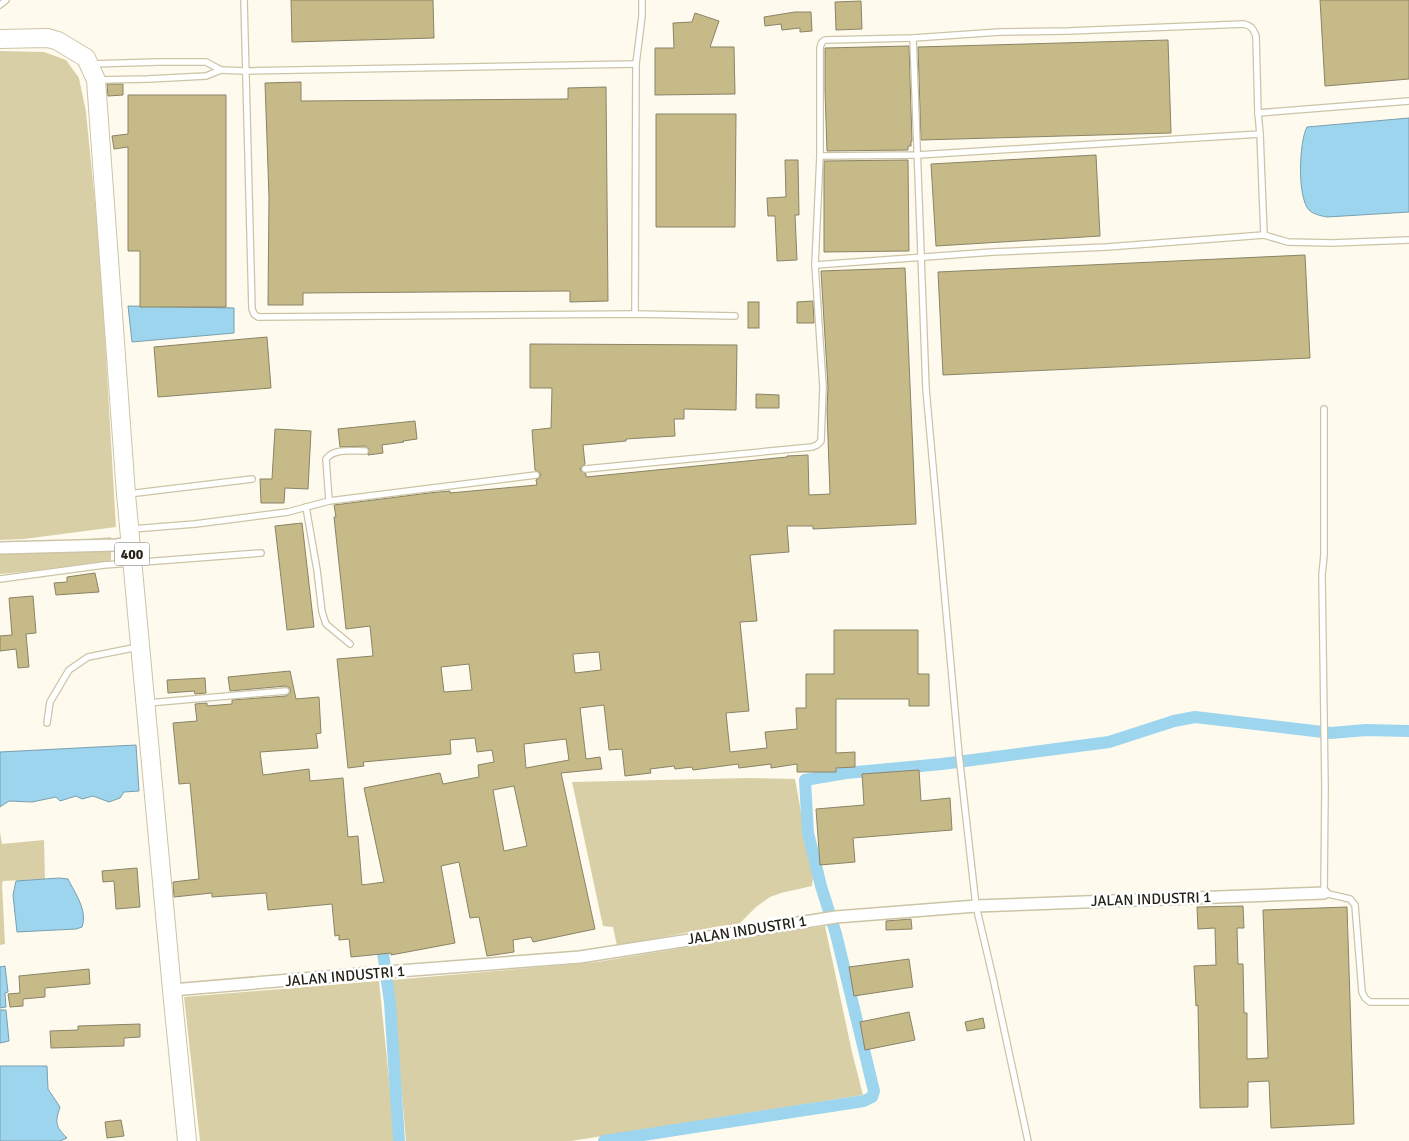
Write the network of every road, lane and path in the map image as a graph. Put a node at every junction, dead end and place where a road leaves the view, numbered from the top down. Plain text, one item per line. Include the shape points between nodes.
1 (6, 0) edge
2 (244, 0) edge
3 (642, 0) edge
4 (0, 5) edge
5 (913, 38) junction
6 (0, 39) edge
7 (88, 64) junction
8 (636, 64) junction
9 (221, 70) junction
10 (245, 71) junction
11 (96, 80) junction
12 (1409, 101) edge
13 (1258, 113) junction
14 (1260, 134) junction
15 (917, 155) junction
16 (820, 156) junction
17 (1264, 235) junction
18 (1409, 240) edge
19 (922, 257) junction
20 (815, 265) junction
21 (635, 314) junction
22 (735, 316) dead end
23 (1324, 409) dead end
24 (365, 451) dead end
25 (586, 469) dead end
26 (536, 475) dead end
27 (252, 479) dead end
28 (126, 494) junction
29 (329, 501) junction
30 (306, 507) junction
31 (130, 536) junction
32 (0, 548) edge
33 (261, 553) dead end
34 (133, 563) junction
35 (0, 579) edge
36 (350, 644) dead end
37 (140, 647) junction
38 (286, 691) dead end
39 (146, 703) junction
40 (48, 723) dead end
41 (1324, 893) junction
42 (976, 906) junction
43 (172, 990) junction
44 (1409, 1002) edge
45 (184, 1139) edge
46 (1028, 1141) edge

1 - 4 lane
2 - 10 lane
3 - 8 lane
5 - 13 lane via 1244,24 1251,26 1256,36
5 - 15 lane
5 - 16 lane via 829,39 822,42
6 - 7 main road, 400 via 53,40 86,58
7 - 9 lane via 206,62
7 - 11 main road, 400
8 - 10 lane
8 - 21 lane
9 - 10 lane
9 - 11 lane via 206,76
10 - 21 lane via 252,309 258,317
11 - 28 main road, 400
12 - 13 lane
13 - 14 lane
14 - 15 lane
14 - 17 lane
15 - 16 lane
15 - 19 lane
16 - 20 lane
17 - 18 lane via 1288,242
17 - 19 lane
19 - 20 lane
19 - 42 lane via 926,390
20 - 25 lane via 823,387 821,442 812,447
21 - 22 lane
23 - 41 lane
24 - 29 lane via 336,452 326,459
26 - 29 lane
27 - 28 lane
28 - 31 main road, 400
29 - 30 lane
30 - 31 lane
30 - 36 lane via 322,612 326,624
31 - 32 street via 106,545
31 - 34 main road, 400
33 - 34 lane
34 - 35 lane
34 - 37 main road, 400
37 - 39 main road, 400
37 - 40 lane via 88,658 69,670 50,702
38 - 39 lane
39 - 43 main road, 400
41 - 42 street, JALAN INDUSTRI 1
41 - 44 lane via 1350,899 1355,906 1365,998 1370,1002
42 - 43 street, JALAN INDUSTRI 1 via 832,917 580,957
42 - 46 lane
43 - 45 main road, 400

